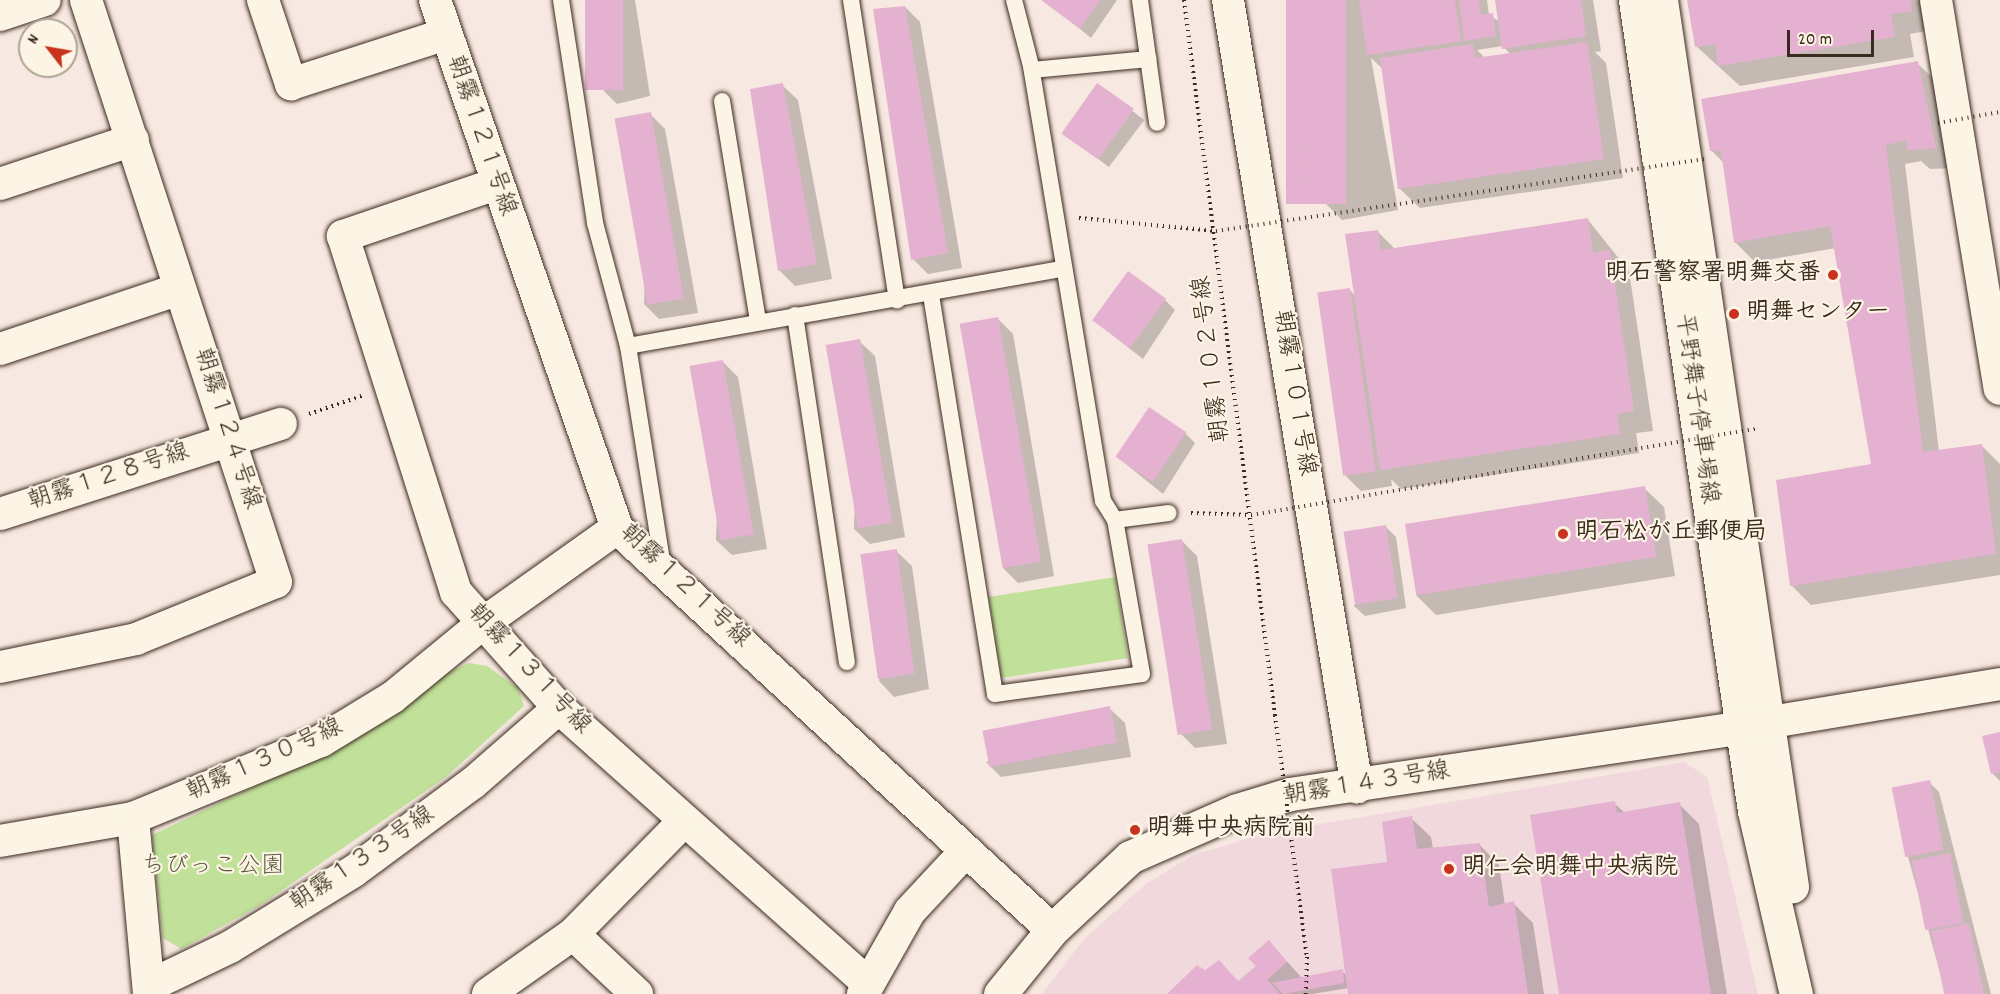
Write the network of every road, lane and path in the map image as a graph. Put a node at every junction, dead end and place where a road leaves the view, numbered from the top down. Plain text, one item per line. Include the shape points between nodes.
1 (45, 0) edge
2 (86, 0) edge
3 (263, 0) edge
4 (435, 0) edge
5 (561, 0) edge
6 (851, 0) edge
7 (1014, 0) edge
8 (1140, 0) edge
9 (1184, 0) edge
10 (1228, 0) edge
11 (1635, 0) edge
12 (1661, 0) edge
13 (1936, 0) edge
14 (0, 15) edge
15 (446, 34) junction
16 (1148, 59) junction
17 (1032, 70) junction
18 (722, 101) dead end
19 (2000, 112) edge
20 (1157, 123) dead end
21 (1938, 123) dead end
22 (133, 140) junction
23 (1708, 158) dead end
24 (0, 184) edge
25 (496, 184) junction
26 (1054, 216) junction
27 (1216, 231) junction
28 (1062, 269) junction
29 (179, 289) junction
30 (931, 295) junction
31 (897, 300) junction
32 (795, 315) junction
33 (758, 322) junction
34 (628, 346) junction
35 (0, 349) edge
36 (2000, 389) edge
37 (378, 391) junction
38 (281, 424) joint
39 (1760, 428) dead end
40 (231, 438) junction
41 (1169, 513) joint
42 (0, 514) edge
43 (1251, 514) junction
44 (1115, 520) junction
45 (617, 528) junction
46 (663, 568) junction
47 (482, 624) junction
48 (847, 662) dead end
49 (0, 667) edge
50 (2000, 684) edge
51 (559, 708) junction
52 (1753, 724) junction
53 (1357, 787) junction
54 (133, 818) junction
55 (684, 821) junction
56 (0, 841) edge
57 (966, 851) junction
58 (1052, 930) junction
59 (573, 934) junction
60 (865, 988) edge
61 (149, 990) edge
62 (488, 994) edge
63 (637, 994) edge
64 (1000, 994) edge
65 (1306, 994) edge
66 (1796, 994) edge
67 (1813, 994) edge

1 - 14 street
2 - 22 street, 朝霧１２４号線
3 - 15 street via 291,84
4 - 15 street, 朝霧１２１号線
5 - 34 lane via 595,223
6 - 31 lane
7 - 17 lane
8 - 16 lane
9 - 27 path, 朝霧１０２号線
10 - 53 street, 朝霧１０１号線
11 - 52 main road, 平野舞子停車場線
12 - 52 main road, 平野舞子停車場線
13 - 36 street
15 - 25 street, 朝霧１２１号線
16 - 17 lane
16 - 20 lane
17 - 26 lane
18 - 33 lane
19 - 21 path, bridge
22 - 24 street
22 - 29 street, 朝霧１２４号線
23 - 27 path, bridge
25 - 37 street, 朝霧１３１号線 via 343,236
25 - 45 street, 朝霧１２１号線
26 - 27 path
26 - 28 lane
27 - 43 path, 朝霧１０２号線
28 - 30 lane
28 - 44 lane via 1103,501
29 - 35 street
29 - 40 street, 朝霧１２４号線
30 - 31 lane
30 - 44 lane via 995,694 1142,674
31 - 32 lane
32 - 33 lane
32 - 48 lane
33 - 34 lane
34 - 46 lane
37 - 38 path
37 - 47 street, 朝霧１３１号線 via 456,592
38 - 40 street, 朝霧１２８号線
39 - 43 path, bridge
40 - 42 street, 朝霧１２８号線
40 - 49 street, 朝霧１２４号線 via 276,582 136,639
41 - 43 path
41 - 44 lane
43 - 65 path, 朝霧１０２号線, bridge via 1307,957
45 - 46 street, 朝霧１２１号線
45 - 47 street, 朝霧１３０号線
46 - 57 street, 朝霧１２１号線
47 - 51 street, 朝霧１３１号線
47 - 54 street, 朝霧１３０号線 via 393,697 321,741
50 - 52 street
51 - 55 street, 朝霧１３１号線
51 - 61 street, 朝霧１３３号線 via 473,783 354,871 230,947
52 - 53 main road, 朝霧１４３号線
52 - 66 main road, 平野舞子停車場線 via 1754,811
52 - 67 main road, 平野舞子停車場線
53 - 58 main road, 朝霧１４３号線 via 1269,801 1130,857
54 - 56 street, 朝霧１３０号線
54 - 61 street
55 - 59 street
55 - 60 street, 朝霧１３１号線
57 - 58 street, 朝霧１２１号線
57 - 60 street via 910,911
58 - 64 main road, 朝霧１４３号線
59 - 62 street
59 - 63 street

